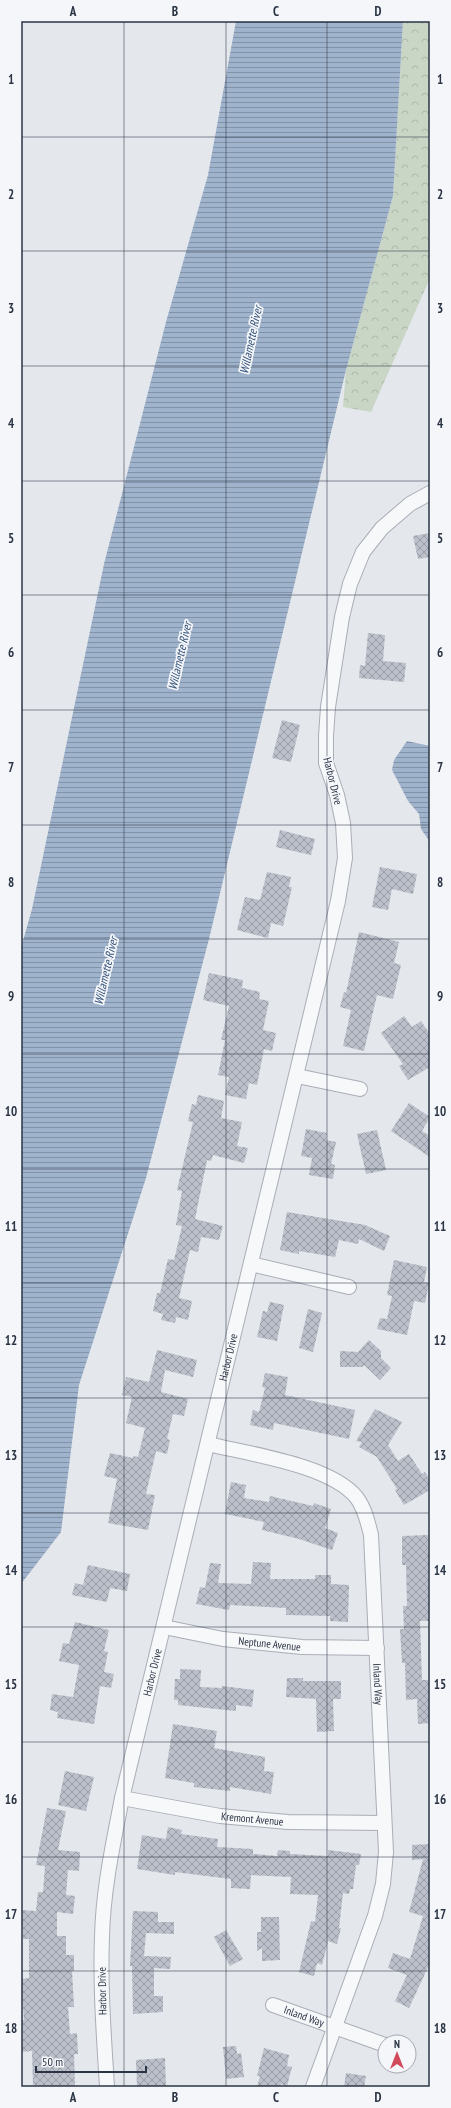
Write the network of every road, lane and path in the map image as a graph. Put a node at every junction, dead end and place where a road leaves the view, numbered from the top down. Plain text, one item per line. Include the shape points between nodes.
1 (430, 493) edge
2 (297, 1076) junction
3 (360, 1089) dead end
4 (251, 1264) junction
5 (349, 1287) dead end
6 (208, 1444) junction
7 (164, 1627) junction
8 (377, 1648) junction
9 (122, 1798) junction
10 (384, 1822) junction
11 (273, 2005) dead end
12 (335, 2027) junction
13 (377, 2042) edge
14 (107, 2087) edge
15 (313, 2087) edge

1 - 2 street, Harbor Drive via 410,504 382,528 363,552 350,584 342,617 328,708 326,763 343,822 345,858 338,901
2 - 3 street
2 - 4 street, Harbor Drive
4 - 5 street
4 - 6 street, Harbor Drive
6 - 7 street, Harbor Drive
6 - 8 street, Inland Way via 315,1470 338,1480 358,1498 367,1516 371,1535
7 - 8 street, Neptune Avenue via 223,1639 302,1647
7 - 9 street, Harbor Drive
8 - 10 street, Inland Way
9 - 10 street, Kremont Avenue via 220,1816 258,1820
9 - 14 street, Harbor Drive via 110,1858 102,1936 102,2003
10 - 12 street, Inland Way via 386,1852 375,1916
11 - 12 street, Inland Way
12 - 13 street, Inland Way
12 - 15 street, Inland Way

